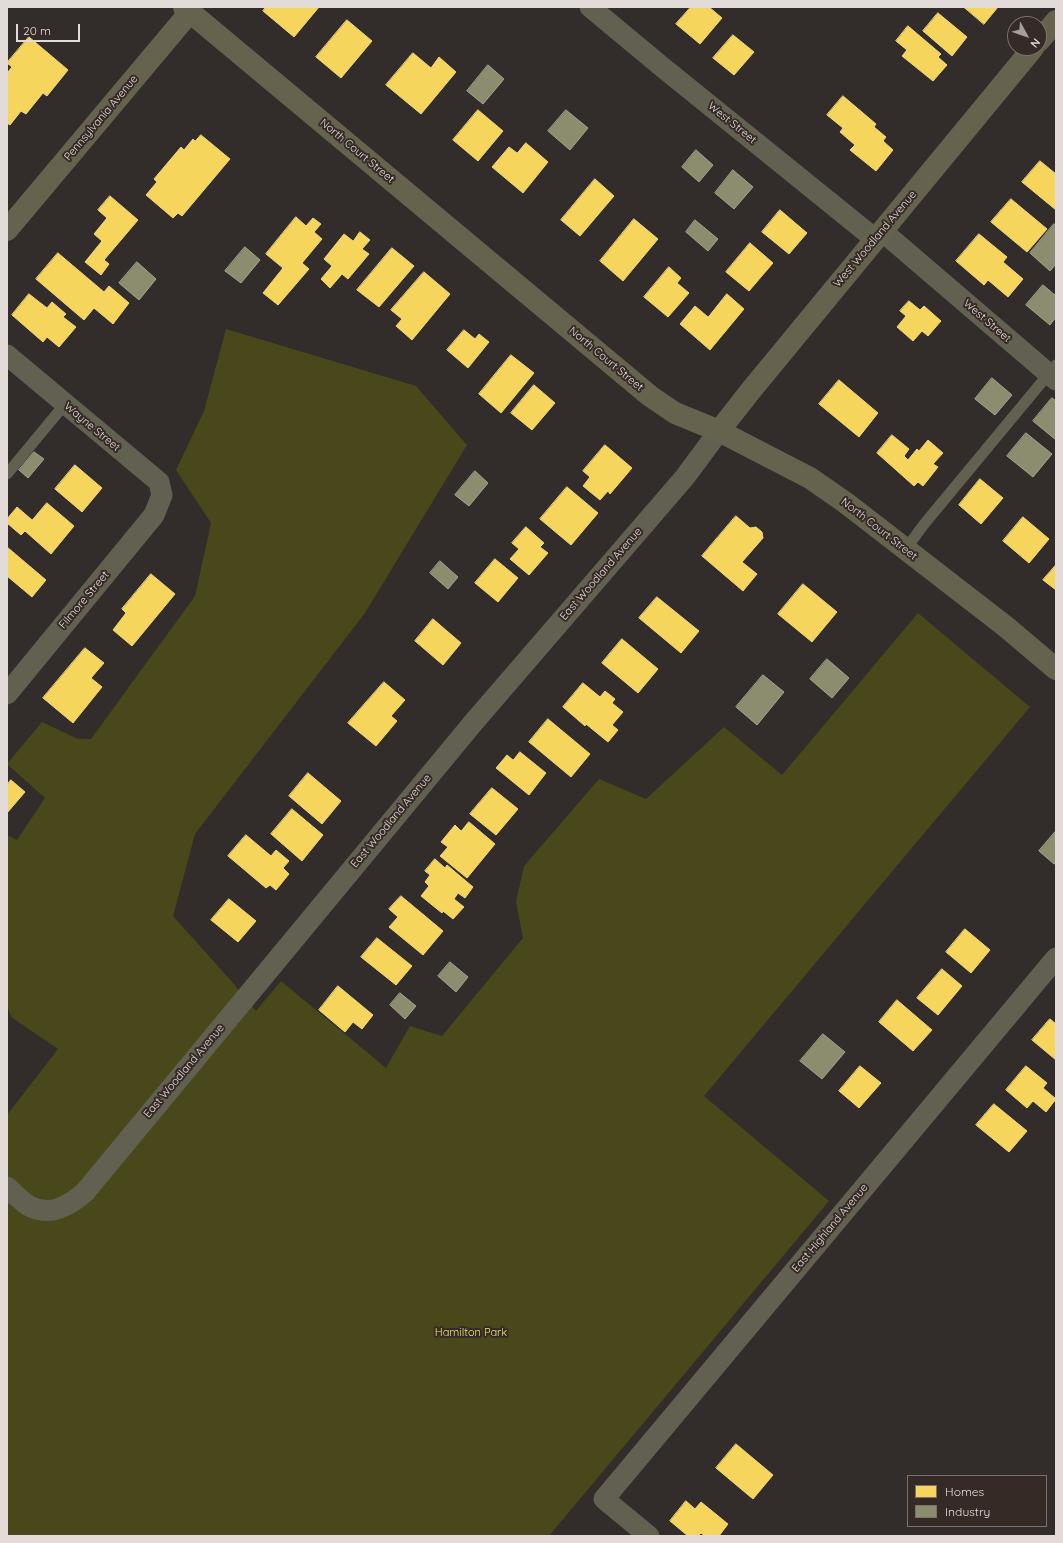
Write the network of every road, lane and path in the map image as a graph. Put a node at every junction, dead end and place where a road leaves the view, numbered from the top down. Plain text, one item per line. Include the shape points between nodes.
1 (190, 9) edge
2 (604, 11) edge
3 (1056, 21) edge
4 (1047, 32) edge
5 (1026, 56) edge
6 (7, 229) edge
7 (879, 235) junction
8 (7, 355) edge
9 (1054, 373) edge
10 (65, 404) junction
11 (719, 431) junction
12 (7, 474) edge
13 (158, 506) joint
14 (905, 550) junction
15 (1055, 666) edge
16 (7, 694) edge
17 (1056, 958) edge
18 (7, 1187) edge
19 (648, 1536) edge

1 - 6 main road, Pennsylvania Avenue
1 - 11 main road, North Court Street via 650,396 675,413
2 - 7 street, West Street
3 - 4 main road
5 - 7 main road, West Woodland Avenue
7 - 9 street, West Street
7 - 11 main road, West Woodland Avenue
8 - 10 street, Wayne Street
9 - 14 lane via 925,523
10 - 12 lane
10 - 13 street, Wayne Street via 158,482 162,495
11 - 14 main road, North Court Street via 810,478
11 - 18 street, East Woodland Avenue via 685,477 472,723 85,1192 62,1208 48,1211 29,1206
13 - 16 street, Filmore Street via 154,515
14 - 15 main road, North Court Street
17 - 19 street, East Highland Avenue via 604,1499

